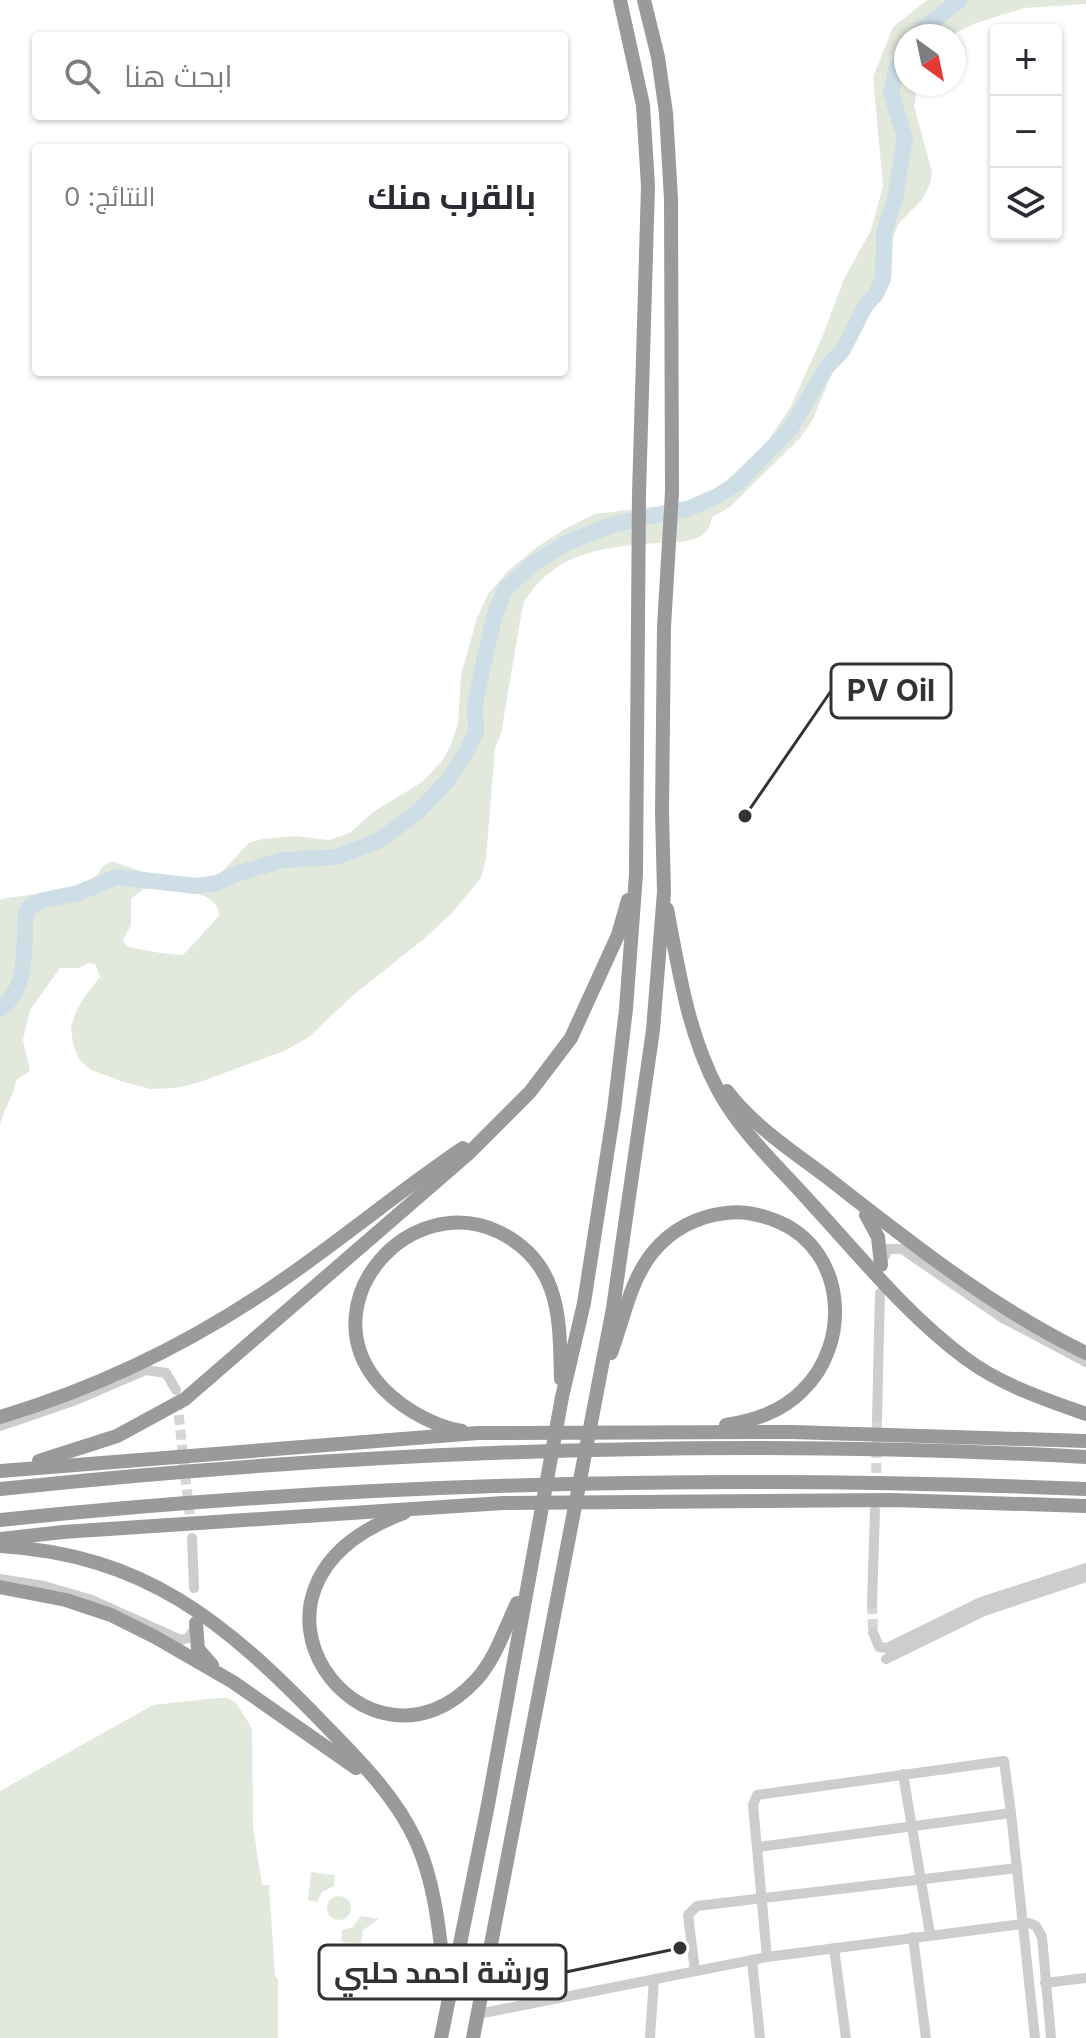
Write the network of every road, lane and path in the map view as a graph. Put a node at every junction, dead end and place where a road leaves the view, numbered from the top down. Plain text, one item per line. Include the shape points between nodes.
1 (620, 0) edge
2 (644, 0) edge
3 (636, 874) junction
4 (664, 892) junction
5 (707, 1065) junction
6 (494, 1128) junction
7 (841, 1188) junction
8 (881, 1265) joint
9 (880, 1293) dead end
10 (584, 1303) junction
11 (613, 1308) junction
12 (1086, 1353) edge
13 (1086, 1362) edge
14 (598, 1382) junction
15 (176, 1390) dead end
16 (562, 1397) junction
17 (1086, 1414) edge
18 (0, 1417) edge
19 (877, 1418) tunnel mouth
20 (0, 1426) edge
21 (478, 1433) junction
22 (692, 1433) junction
23 (1086, 1441) edge
24 (1086, 1457) edge
25 (0, 1471) edge
26 (0, 1489) edge
27 (1086, 1489) edge
28 (1086, 1506) edge
29 (418, 1507) junction
30 (875, 1510) dead end
31 (0, 1520) edge
32 (192, 1538) tunnel mouth
33 (0, 1539) edge
34 (0, 1546) edge
35 (1086, 1568) edge
36 (1086, 1577) edge
37 (0, 1579) edge
38 (527, 1581) junction
39 (0, 1587) edge
40 (194, 1588) dead end
41 (872, 1604) tunnel mouth
42 (196, 1625) joint
43 (873, 1632) dead end
44 (886, 1659) dead end
45 (233, 1682) junction
46 (903, 1774) junction
47 (392, 1801) junction
48 (1011, 1813) junction
49 (912, 1827) junction
50 (758, 1847) junction
51 (1017, 1868) junction
52 (921, 1880) junction
53 (763, 1900) junction
54 (1024, 1923) junction
55 (930, 1934) junction
56 (913, 1937) junction
57 (834, 1948) junction
58 (767, 1957) junction
59 (752, 1960) junction
60 (695, 1971) junction
61 (1086, 1978) edge
62 (654, 1979) junction
63 (1045, 1983) junction
64 (448, 2005) junction
65 (478, 2014) junction
66 (441, 2038) edge
67 (473, 2038) edge
68 (650, 2038) edge
69 (760, 2038) edge
70 (846, 2038) edge
71 (926, 2038) edge
72 (1035, 2038) edge
73 (1051, 2038) edge

1 - 3 highway via 648,159
2 - 4 highway via 670,147 672,492 664,627
3 - 6 highway via 618,935 571,1038
3 - 10 highway via 621,1052
4 - 5 highway via 686,1006
4 - 11 highway via 653,1030
5 - 7 highway via 757,1122
5 - 17 highway via 748,1134 919,1317 966,1359 1021,1391
6 - 18 highway via 223,1319 105,1379
6 - 25 highway via 185,1399 117,1436
7 - 8 highway via 875,1228
7 - 12 highway via 977,1292
8 - 13 street via 885,1251 902,1249 1001,1317
9 - 19 street
10 - 11 highway
10 - 16 highway
11 - 14 highway
14 - 22 highway via 633,1284 674,1233 700,1218 733,1212 785,1225 803,1236 832,1282 836,1321 826,1356 805,1389 774,1411
14 - 65 highway
15 - 20 street via 166,1373 146,1370
16 - 21 highway via 557,1313 539,1265 511,1238 488,1227 444,1223 421,1229 367,1276 356,1305 359,1348 382,1389 399,1402 456,1430
16 - 38 highway
21 - 22 highway
21 - 25 highway
22 - 23 highway
24 - 26 highway via 880,1450 516,1452 334,1461
27 - 31 highway via 880,1481 505,1484 283,1495
28 - 29 highway via 618,1500
29 - 33 highway
29 - 38 highway via 359,1535 332,1558 315,1589 309,1624 313,1647 329,1679 350,1698 380,1711 412,1714 458,1696 492,1659
30 - 41 street
32 - 40 street
34 - 47 highway via 101,1562 148,1582 213,1621 277,1676
35 - 43 street via 981,1602 887,1648 879,1647
36 - 44 street via 974,1615
37 - 42 street via 92,1600 178,1639 188,1638
38 - 64 highway
39 - 45 highway via 111,1615
42 - 45 highway via 201,1655
45 - 47 highway via 342,1757
46 - 48 street via 1004,1761
46 - 49 street
46 - 50 street via 757,1795 753,1805
47 - 64 highway via 428,1875
48 - 49 street
48 - 51 street
49 - 50 street
49 - 52 street
50 - 53 street
51 - 52 street
51 - 54 street
52 - 53 street
52 - 55 street
53 - 58 street
53 - 60 street via 697,1906 688,1915
54 - 55 street
54 - 63 street via 1041,1933
54 - 72 street
55 - 56 street
56 - 57 street
56 - 71 street
57 - 58 street
57 - 70 street
58 - 59 street
59 - 60 street
59 - 69 street
60 - 62 street
61 - 63 street
62 - 65 street
62 - 68 street
63 - 73 street
64 - 66 highway
65 - 67 highway

